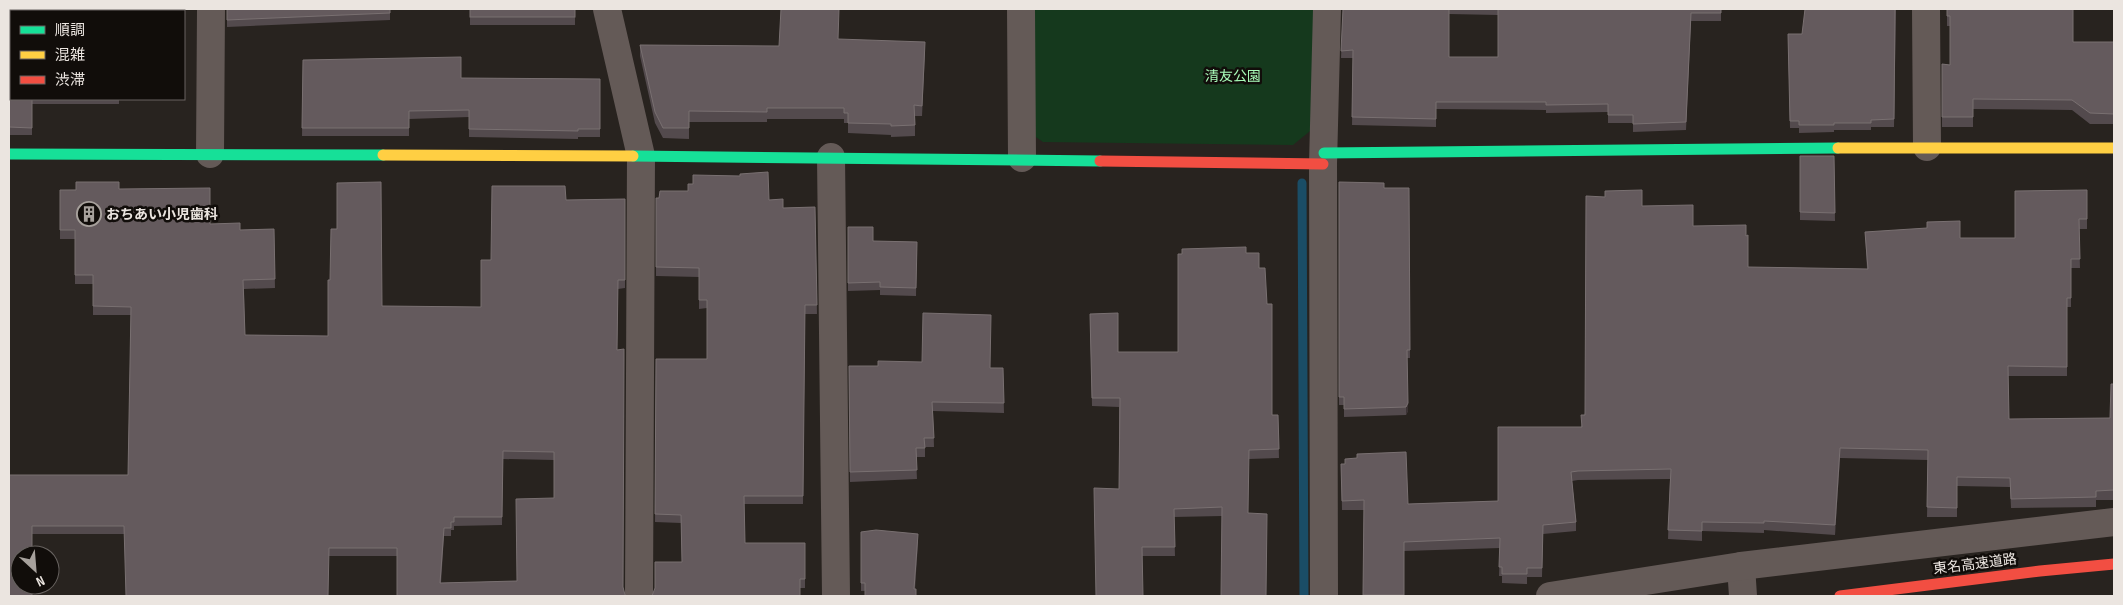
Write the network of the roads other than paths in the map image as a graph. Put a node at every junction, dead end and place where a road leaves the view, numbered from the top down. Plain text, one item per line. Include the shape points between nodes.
1 (211, 9) edge
2 (607, 9) edge
3 (1021, 9) edge
4 (1327, 9) edge
5 (1926, 9) edge
6 (1927, 147) junction
7 (2114, 148) edge
8 (9, 154) edge
9 (210, 154) junction
10 (641, 156) junction
11 (831, 157) junction
12 (1022, 158) junction
13 (1324, 158) junction
14 (2114, 522) edge
15 (2114, 564) edge
16 (1742, 566) junction
17 (639, 596) edge
18 (836, 596) edge
19 (1324, 596) edge
20 (1550, 596) edge
21 (1743, 596) edge
22 (1840, 596) edge

1 - 9 street
2 - 10 street
3 - 12 street
4 - 13 street
5 - 6 street
6 - 7 main road
6 - 13 main road
8 - 9 main road
9 - 10 main road
10 - 11 main road
10 - 17 street
11 - 12 main road
11 - 18 street
12 - 13 main road
13 - 19 street
14 - 16 street
15 - 22 main road, 東名高速道路
16 - 20 street
16 - 21 street

